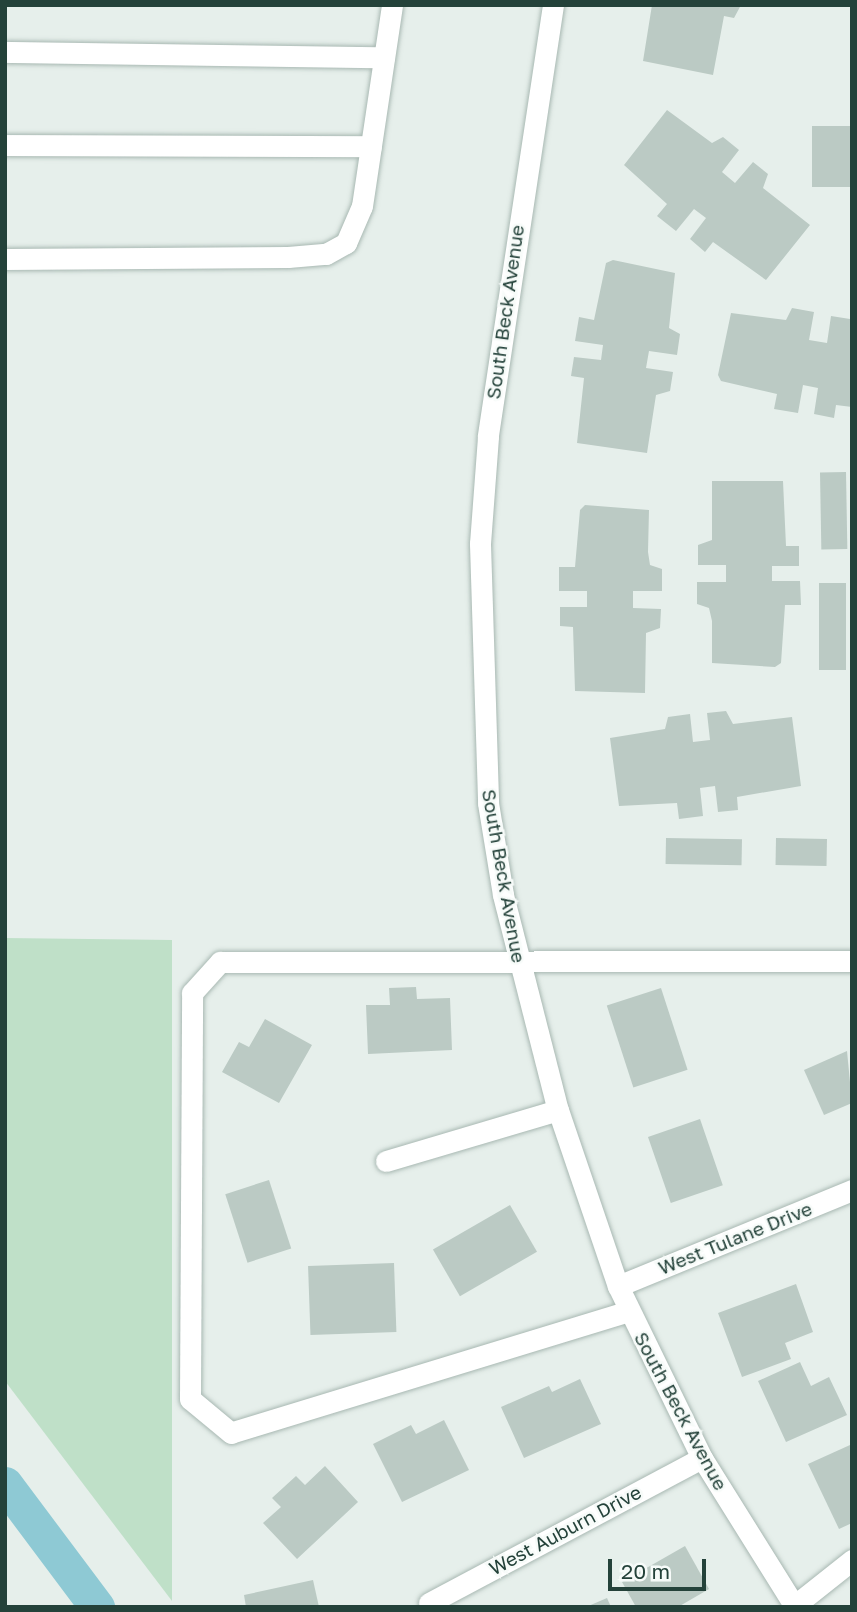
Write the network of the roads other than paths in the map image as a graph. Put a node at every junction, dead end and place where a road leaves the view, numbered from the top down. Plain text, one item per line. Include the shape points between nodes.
1 (392, 5) edge
2 (553, 5) edge
3 (5, 52) edge
4 (384, 57) junction
5 (5, 145) edge
6 (371, 146) junction
7 (5, 259) edge
8 (518, 959) junction
9 (852, 961) edge
10 (558, 1110) junction
11 (386, 1161) dead end
12 (852, 1190) edge
13 (618, 1286) junction
14 (629, 1311) junction
15 (702, 1458) junction
16 (852, 1560) edge
17 (429, 1603) dead end
18 (794, 1606) edge

1 - 4 street
2 - 8 street, South Beck Avenue via 499,349 480,544 488,803
3 - 4 street
4 - 6 street
5 - 6 street
6 - 7 street via 353,232 326,254
8 - 9 street
8 - 10 street, South Beck Avenue
8 - 14 street via 220,962 192,993 190,1399 231,1433
10 - 11 street
10 - 13 street, South Beck Avenue
12 - 13 street, West Tulane Drive
13 - 14 street, South Beck Avenue
14 - 15 street, South Beck Avenue
15 - 17 street, West Auburn Drive
15 - 18 street, South Beck Avenue
16 - 18 street

